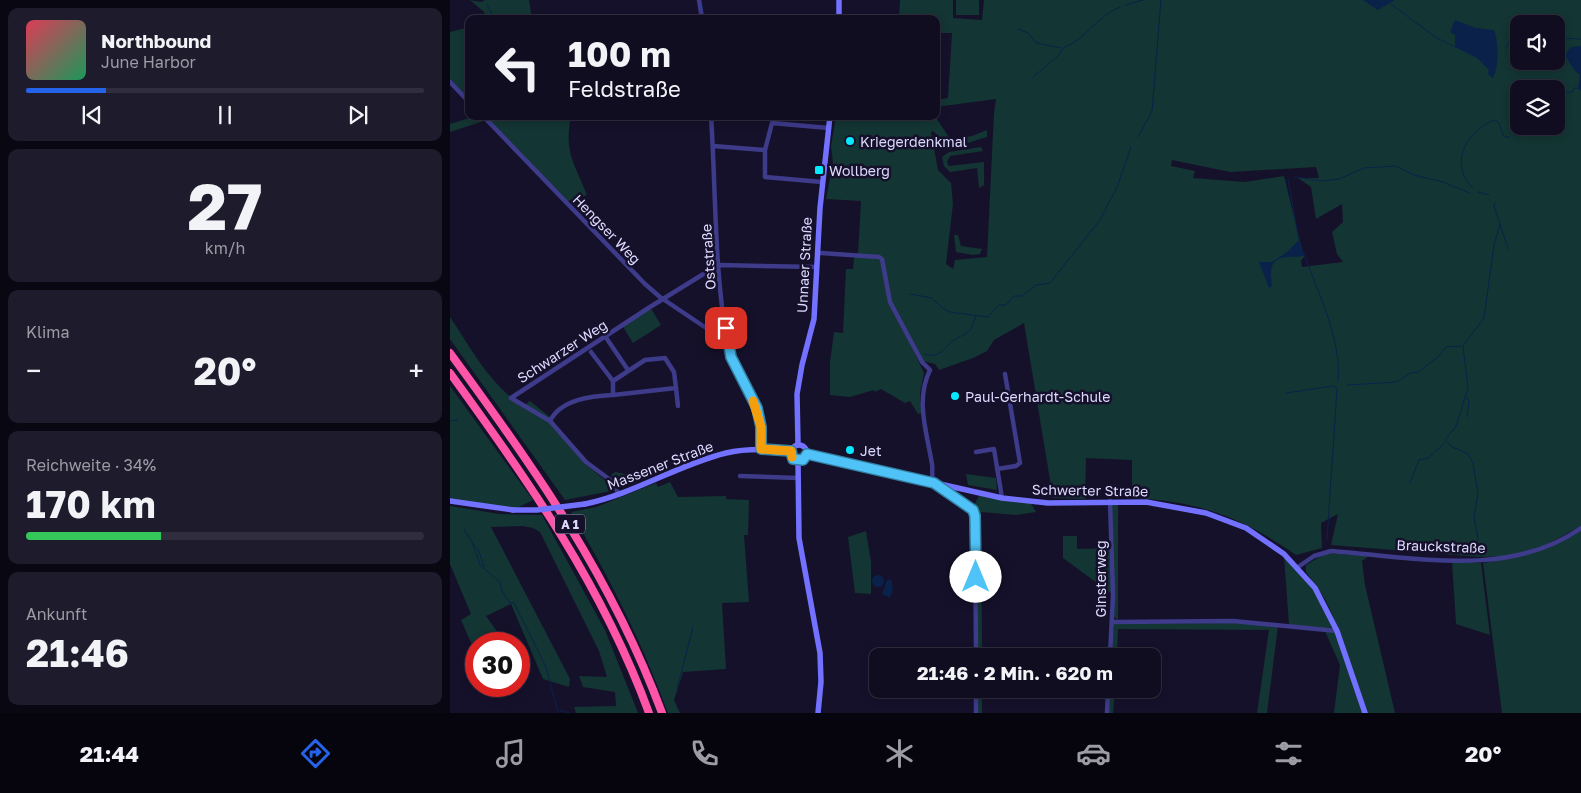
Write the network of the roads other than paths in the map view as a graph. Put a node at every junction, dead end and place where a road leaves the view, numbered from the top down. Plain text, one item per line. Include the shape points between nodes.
1 (699, 0) edge
2 (839, 0) edge
3 (701, 15) edge
4 (839, 15) edge
5 (450, 82) edge
6 (465, 98) edge
7 (487, 120) edge
8 (711, 120) edge
9 (829, 120) edge
10 (828, 128) junction
11 (713, 146) junction
12 (764, 150) junction
13 (822, 182) junction
14 (821, 253) dead end
15 (718, 265) junction
16 (816, 267) junction
17 (664, 299) junction
18 (608, 340) dead end
19 (727, 342) junction
20 (450, 352) edge
21 (591, 352) dead end
22 (628, 370) junction
23 (450, 373) edge
24 (1005, 374) dead end
25 (613, 381) junction
26 (676, 388) junction
27 (613, 395) junction
28 (678, 406) dead end
29 (550, 421) junction
30 (798, 444) junction
31 (761, 449) junction
32 (791, 451) junction
33 (976, 452) dead end
34 (807, 454) junction
35 (798, 461) junction
36 (997, 469) junction
37 (740, 476) dead end
38 (798, 478) junction
39 (934, 483) junction
40 (619, 495) junction
41 (1002, 498) junction
42 (450, 501) edge
43 (1110, 501) junction
44 (1581, 528) edge
45 (1298, 568) junction
46 (1112, 622) junction
47 (1337, 631) junction
48 (976, 648) edge
49 (1110, 648) edge
50 (976, 698) edge
51 (1108, 698) edge
52 (649, 713) edge
53 (662, 713) edge
54 (818, 713) edge
55 (976, 713) edge
56 (1107, 713) edge
57 (1365, 713) edge

1 - 3 street
2 - 4 main road
5 - 6 street
7 - 17 street, Hengser Weg via 625,264
8 - 11 street, Oststraße
9 - 10 main road, Unnaer Straße
10 - 12 street via 772,123
10 - 13 main road, Unnaer Straße
11 - 12 street
11 - 15 street, Oststraße
12 - 13 street via 765,177
13 - 16 main road, Unnaer Straße
14 - 39 street via 879,257 884,262 890,302 922,362 930,370 924,384 922,404
15 - 16 street
15 - 17 street
15 - 19 street, Oststraße
16 - 30 main road, Unnaer Straße via 814,319 798,394
17 - 19 street, Hengser Weg
17 - 29 street, Schwarzer Weg via 511,398
18 - 22 street
19 - 31 street, Oststraße via 757,408
20 - 53 highway, A 1 via 525,455 595,566 632,640
21 - 25 street
22 - 25 street
22 - 26 street via 645,360 665,358 674,372
23 - 52 highway, A 1 via 530,484 584,572 622,648
24 - 36 street via 1020,463
25 - 27 street
26 - 27 street
26 - 28 street
27 - 29 street via 578,400
29 - 40 street via 586,462 613,482
30 - 32 main road
30 - 34 main road via 805,446
31 - 32 main road, Massener Straße
31 - 40 main road, Massener Straße via 732,451 707,458
32 - 35 main road via 793,459
33 - 36 street via 994,449
34 - 35 main road
34 - 39 main road, Schwerter Straße
35 - 38 main road
36 - 41 street
37 - 38 street
38 - 54 main road via 799,538 820,653
39 - 41 main road, Schwerter Straße
39 - 48 street via 970,507 975,516
40 - 42 main road, Massener Straße, bridge via 538,510 513,510
41 - 43 main road, Schwerter Straße via 1048,503
43 - 45 main road, Schwerter Straße via 1167,505 1227,520 1263,538
43 - 46 street, Ginsterweg
44 - 45 street, Brauckstraße via 1545,548 1509,558 1450,560 1331,551 1314,556
45 - 47 main road, Schwerter Straße via 1324,602
46 - 47 street via 1233,622
46 - 49 street, Ginsterweg
47 - 57 main road, Schwerter Straße
50 - 55 street
51 - 56 street

